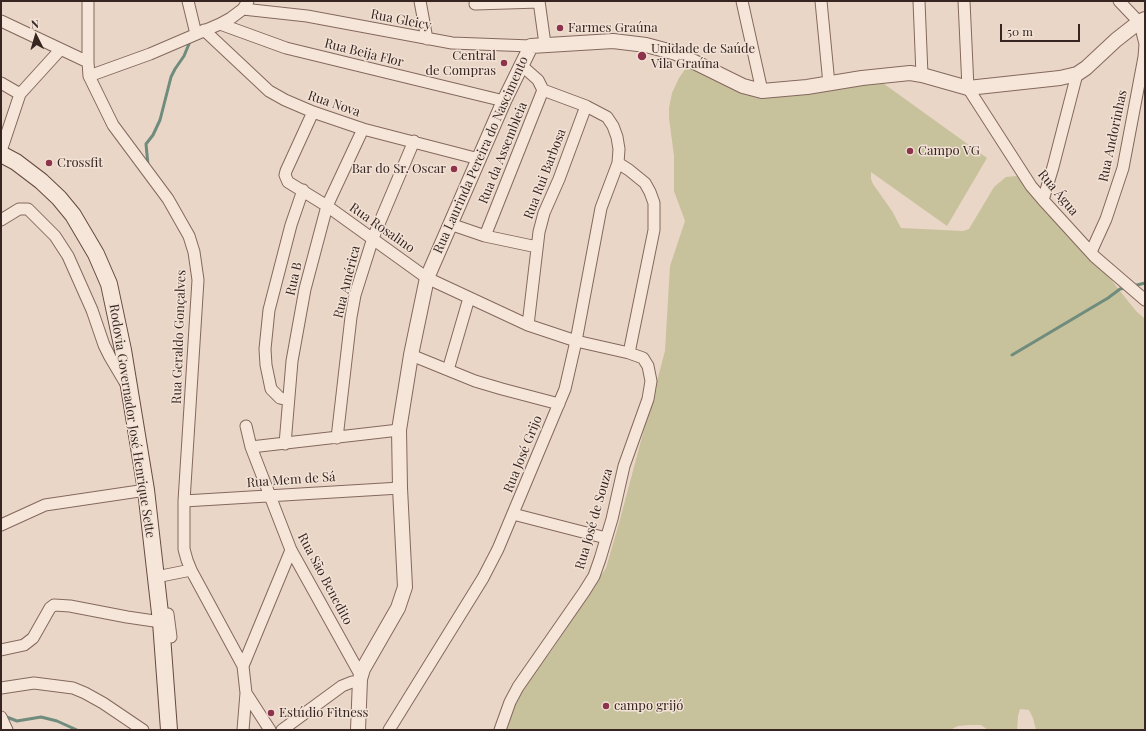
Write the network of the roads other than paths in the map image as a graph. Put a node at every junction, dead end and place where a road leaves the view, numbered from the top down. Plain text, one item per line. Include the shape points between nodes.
1 (88, 1) edge
2 (188, 1) edge
3 (420, 1) edge
4 (539, 1) edge
5 (742, 1) edge
6 (820, 1) edge
7 (825, 1) edge
8 (919, 1) edge
9 (964, 1) edge
10 (1119, 1) edge
11 (476, 4) dead end
12 (246, 5) edge
13 (1, 21) edge
14 (823, 21) junction
15 (1142, 21) edge
16 (220, 24) junction
17 (200, 32) junction
18 (427, 39) junction
19 (545, 44) junction
20 (530, 46) junction
21 (60, 50) junction
22 (88, 62) junction
23 (521, 65) junction
24 (1077, 74) junction
25 (922, 75) junction
26 (89, 76) junction
27 (1, 83) edge
28 (829, 84) junction
29 (968, 88) junction
30 (543, 90) junction
31 (762, 91) junction
32 (20, 94) junction
33 (504, 101) junction
34 (586, 106) junction
35 (313, 112) junction
36 (363, 129) junction
37 (414, 141) junction
38 (1, 152) edge
39 (479, 159) junction
40 (618, 164) junction
41 (303, 190) junction
42 (1043, 200) junction
43 (327, 206) junction
44 (1, 220) edge
45 (450, 224) junction
46 (485, 236) junction
47 (373, 238) junction
48 (537, 247) junction
49 (1091, 252) junction
50 (427, 278) junction
51 (469, 298) junction
52 (1145, 300) edge
53 (528, 325) junction
54 (576, 341) junction
55 (629, 353) junction
56 (411, 355) junction
57 (448, 370) junction
58 (130, 389) junction
59 (288, 400) junction
60 (558, 404) junction
61 (246, 426) dead end
62 (399, 430) junction
63 (337, 438) junction
64 (285, 444) junction
65 (251, 447) junction
66 (400, 488) junction
67 (146, 490) junction
68 (271, 496) junction
69 (184, 501) junction
70 (513, 514) junction
71 (1, 525) edge
72 (606, 538) junction
73 (291, 550) junction
74 (191, 570) junction
75 (160, 578) junction
76 (161, 622) junction
77 (170, 637) dead end
78 (1, 650) edge
79 (243, 666) junction
80 (361, 679) junction
81 (1, 688) edge
82 (246, 693) junction
83 (1, 717) edge
84 (7, 730) edge
85 (143, 730) edge
86 (169, 730) edge
87 (243, 730) edge
88 (270, 730) edge
89 (282, 730) edge
90 (358, 730) edge
91 (389, 730) edge
92 (500, 730) edge

1 - 22 street, Rua Geraldo Gonçalves
2 - 17 street
3 - 18 street
4 - 11 street
4 - 19 street
5 - 31 street
6 - 14 street
7 - 14 street
8 - 25 street
9 - 29 street
10 - 15 street
12 - 16 street
12 - 18 street, Rua Gleicy
13 - 21 street
14 - 28 street
15 - 24 street, Rua Laurinda Pereira do Nascimento
15 - 49 street, Rua Andorinhas via 1144,57 1123,168 1106,219
16 - 17 street
16 - 33 street, Rua Beija Flor via 286,48
17 - 26 street via 150,54
17 - 35 street, Rua Nova via 269,91
18 - 20 street, Rua Gleicy via 478,45
19 - 20 street, Rua Laurinda Pereira do Nascimento
19 - 31 street, Rua Laurinda Pereira do Nascimento via 613,40 646,44 676,53 743,86
20 - 23 street, Rua Laurinda Pereira do Nascimento
21 - 22 street
21 - 32 street
22 - 26 street, Rua Geraldo Gonçalves
23 - 30 street via 538,80
23 - 33 street, Rua Laurinda Pereira do Nascimento
24 - 29 street, Rua Laurinda Pereira do Nascimento
24 - 42 street
25 - 28 street, Rua Laurinda Pereira do Nascimento via 894,74
25 - 29 street, Rua Laurinda Pereira do Nascimento
26 - 69 street, Rua Geraldo Gonçalves via 113,125 168,199 189,236 194,252 198,280
27 - 32 street
28 - 31 street, Rua Laurinda Pereira do Nascimento
29 - 42 street, Rua Água
30 - 34 street
30 - 46 street, Rua da Assembleia
32 - 38 street
33 - 39 street, Rua Laurinda Pereira do Nascimento
34 - 40 street via 607,116 614,126 619,149
34 - 48 street, Rua Rui Barbosa via 544,213
35 - 36 street, Rua Nova
35 - 41 street, Rua Rosalino via 285,175 288,182
36 - 37 street, Rua Nova
36 - 43 street, Rua B
37 - 39 street, Rua Nova
37 - 47 street, Rua América
38 - 58 main road, Rodovia Governador José Henrique Sette via 59,198 73,215 96,254 109,284
39 - 45 street, Rua Laurinda Pereira do Nascimento
40 - 54 street, Rua José Grijo via 601,208
40 - 55 street via 645,183 654,203 654,230
41 - 43 street, Rua Rosalino
41 - 59 street via 291,225 269,310 265,349 271,389 280,398
42 - 49 street, Rua Água
43 - 47 street, Rua Rosalino
43 - 59 street, Rua B via 305,289
44 - 58 street via 19,209 28,209 55,236 68,256 104,345
45 - 46 street
45 - 50 street, Rua Laurinda Pereira do Nascimento
46 - 48 street
47 - 50 street, Rua Rosalino
47 - 63 street, Rua América via 355,295 351,317
48 - 53 street, Rua Rui Barbosa
49 - 52 street, Rua Água
50 - 51 street, Rua Rosalino
50 - 56 street, Rua Laurinda Pereira do Nascimento
51 - 53 street, Rua Rosalino
51 - 57 street
53 - 54 street, Rua Rosalino
54 - 55 street, Rua José de Souza
54 - 60 street, Rua José Grijo via 565,389
55 - 72 street, Rua José de Souza via 643,358 648,366 651,381 648,399 624,466
56 - 57 street
56 - 62 street, Rua Laurinda Pereira do Nascimento
57 - 60 street via 502,390
58 - 67 main road, Rodovia Governador José Henrique Sette
59 - 64 street, Rua B
60 - 70 street, Rua José Grijo
61 - 65 street, Rua São Benedito
62 - 63 street
62 - 66 street, Rua Laurinda Pereira do Nascimento
63 - 64 street
64 - 65 street
65 - 68 street, Rua São Benedito
66 - 68 street, Rua Mem de Sá
66 - 80 street, Rua Laurinda Pereira do Nascimento via 404,592 398,608 363,669
67 - 71 street via 45,505
67 - 75 main road, Rodovia Governador José Henrique Sette
68 - 69 street, Rua Mem de Sá
68 - 73 street, Rua São Benedito
69 - 74 street, Rua Geraldo Gonçalves via 184,549
70 - 72 street
70 - 91 street, Rua José Grijo via 483,578
72 - 92 street, Rua José de Souza via 591,581 518,687
73 - 79 street
73 - 80 street, Rua São Benedito
74 - 75 street
74 - 79 street, Rua Geraldo Gonçalves
75 - 76 main road, Rodovia Governador José Henrique Sette
75 - 77 street
76 - 78 street via 54,605 33,638 24,645
76 - 86 main road, Rodovia Governador José Henrique Sette
79 - 82 street
80 - 89 street via 342,686
80 - 90 street, Rua Laurinda Pereira do Nascimento
81 - 85 street via 34,683 73,688 85,692
82 - 87 street
82 - 88 street
83 - 84 street

